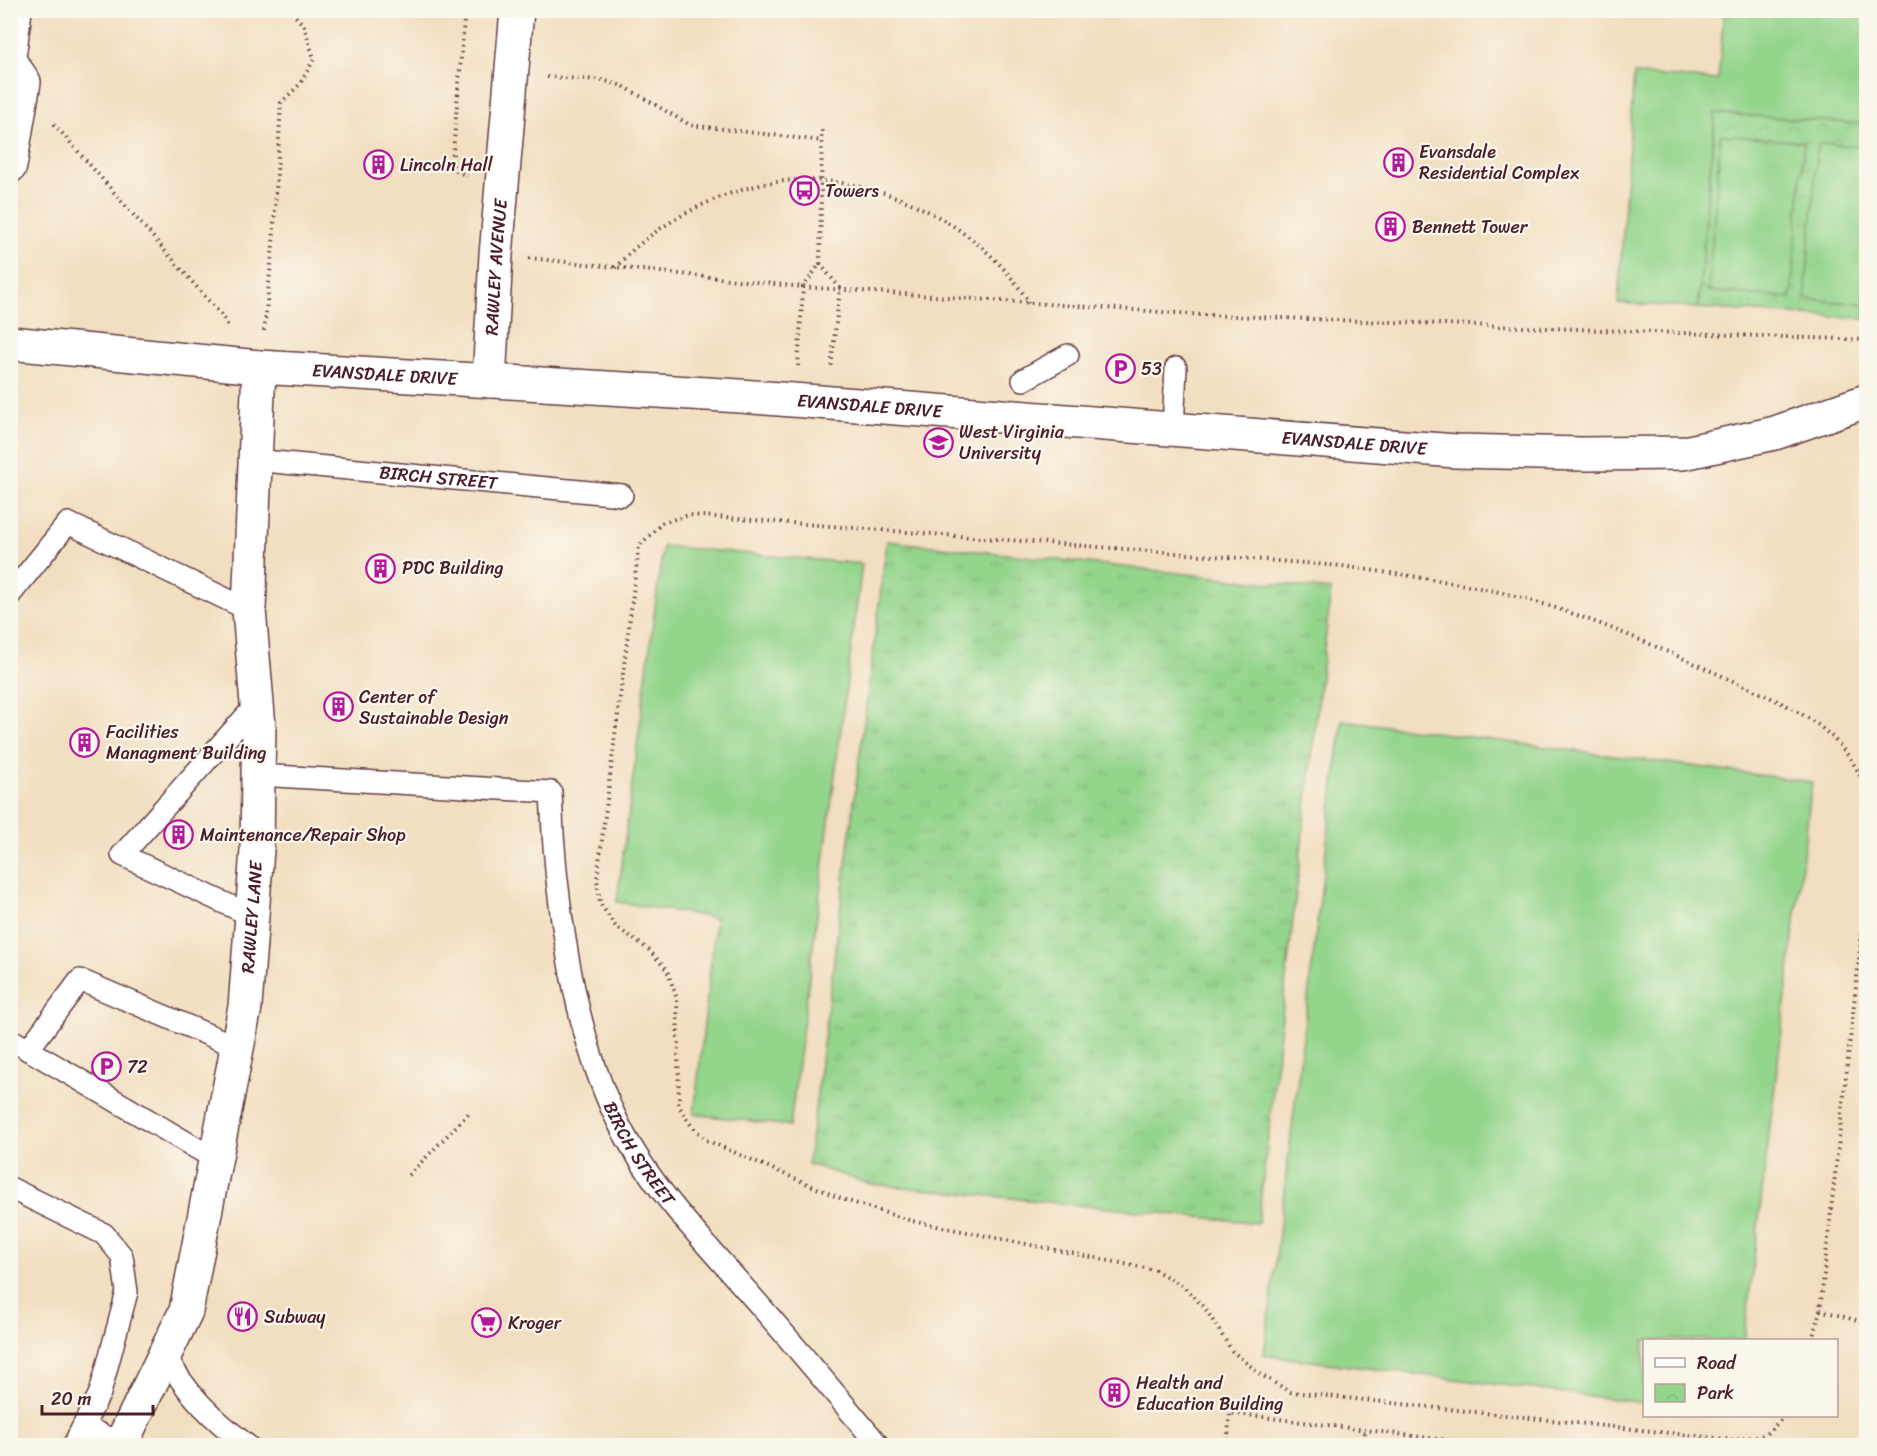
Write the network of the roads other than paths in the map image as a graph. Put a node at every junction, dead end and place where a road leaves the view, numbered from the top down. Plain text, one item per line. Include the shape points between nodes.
1 (15, 10) edge
2 (517, 10) edge
3 (10, 50) edge
4 (10, 62) edge
5 (10, 166) edge
6 (10, 343) edge
7 (261, 352) junction
8 (1068, 355) dead end
9 (1176, 368) dead end
10 (489, 381) junction
11 (1023, 381) dead end
12 (1866, 401) edge
13 (1173, 429) junction
14 (254, 460) junction
15 (622, 495) dead end
16 (10, 595) edge
17 (249, 610) junction
18 (257, 704) junction
19 (258, 775) junction
20 (252, 916) junction
21 (19, 1044) edge
22 (237, 1047) junction
23 (215, 1160) junction
24 (10, 1188) edge
25 (165, 1354) junction
26 (84, 1426) junction
27 (224, 1438) edge
28 (120, 1445) edge
29 (73, 1446) edge
30 (248, 1446) edge
31 (879, 1446) edge

1 - 3 street
2 - 10 street, RAWLEY AVENUE
4 - 5 street via 24,82
6 - 7 street, EVANSDALE DRIVE
7 - 10 street, EVANSDALE DRIVE
7 - 14 street, RAWLEY LANE
8 - 11 lane
9 - 13 lane
10 - 13 street, EVANSDALE DRIVE
12 - 13 street, EVANSDALE DRIVE via 1775,433 1684,453 1456,451
14 - 15 lane, BIRCH STREET
14 - 17 street, RAWLEY LANE
16 - 17 lane via 68,523
17 - 18 street, RAWLEY LANE
18 - 19 street, RAWLEY LANE
18 - 20 lane via 122,855
19 - 20 street, RAWLEY LANE
19 - 31 lane, BIRCH STREET via 550,792 553,855 576,995 591,1056 615,1116 643,1163 711,1250
20 - 22 street, RAWLEY LANE via 245,1007
21 - 22 lane via 80,980
21 - 23 lane
22 - 23 street, RAWLEY LANE
23 - 25 street, RAWLEY LANE via 186,1311
24 - 26 lane via 104,1233 122,1256 127,1292 100,1393
25 - 27 lane via 176,1376
25 - 28 street, RAWLEY LANE
26 - 28 lane
26 - 29 lane
27 - 30 lane

